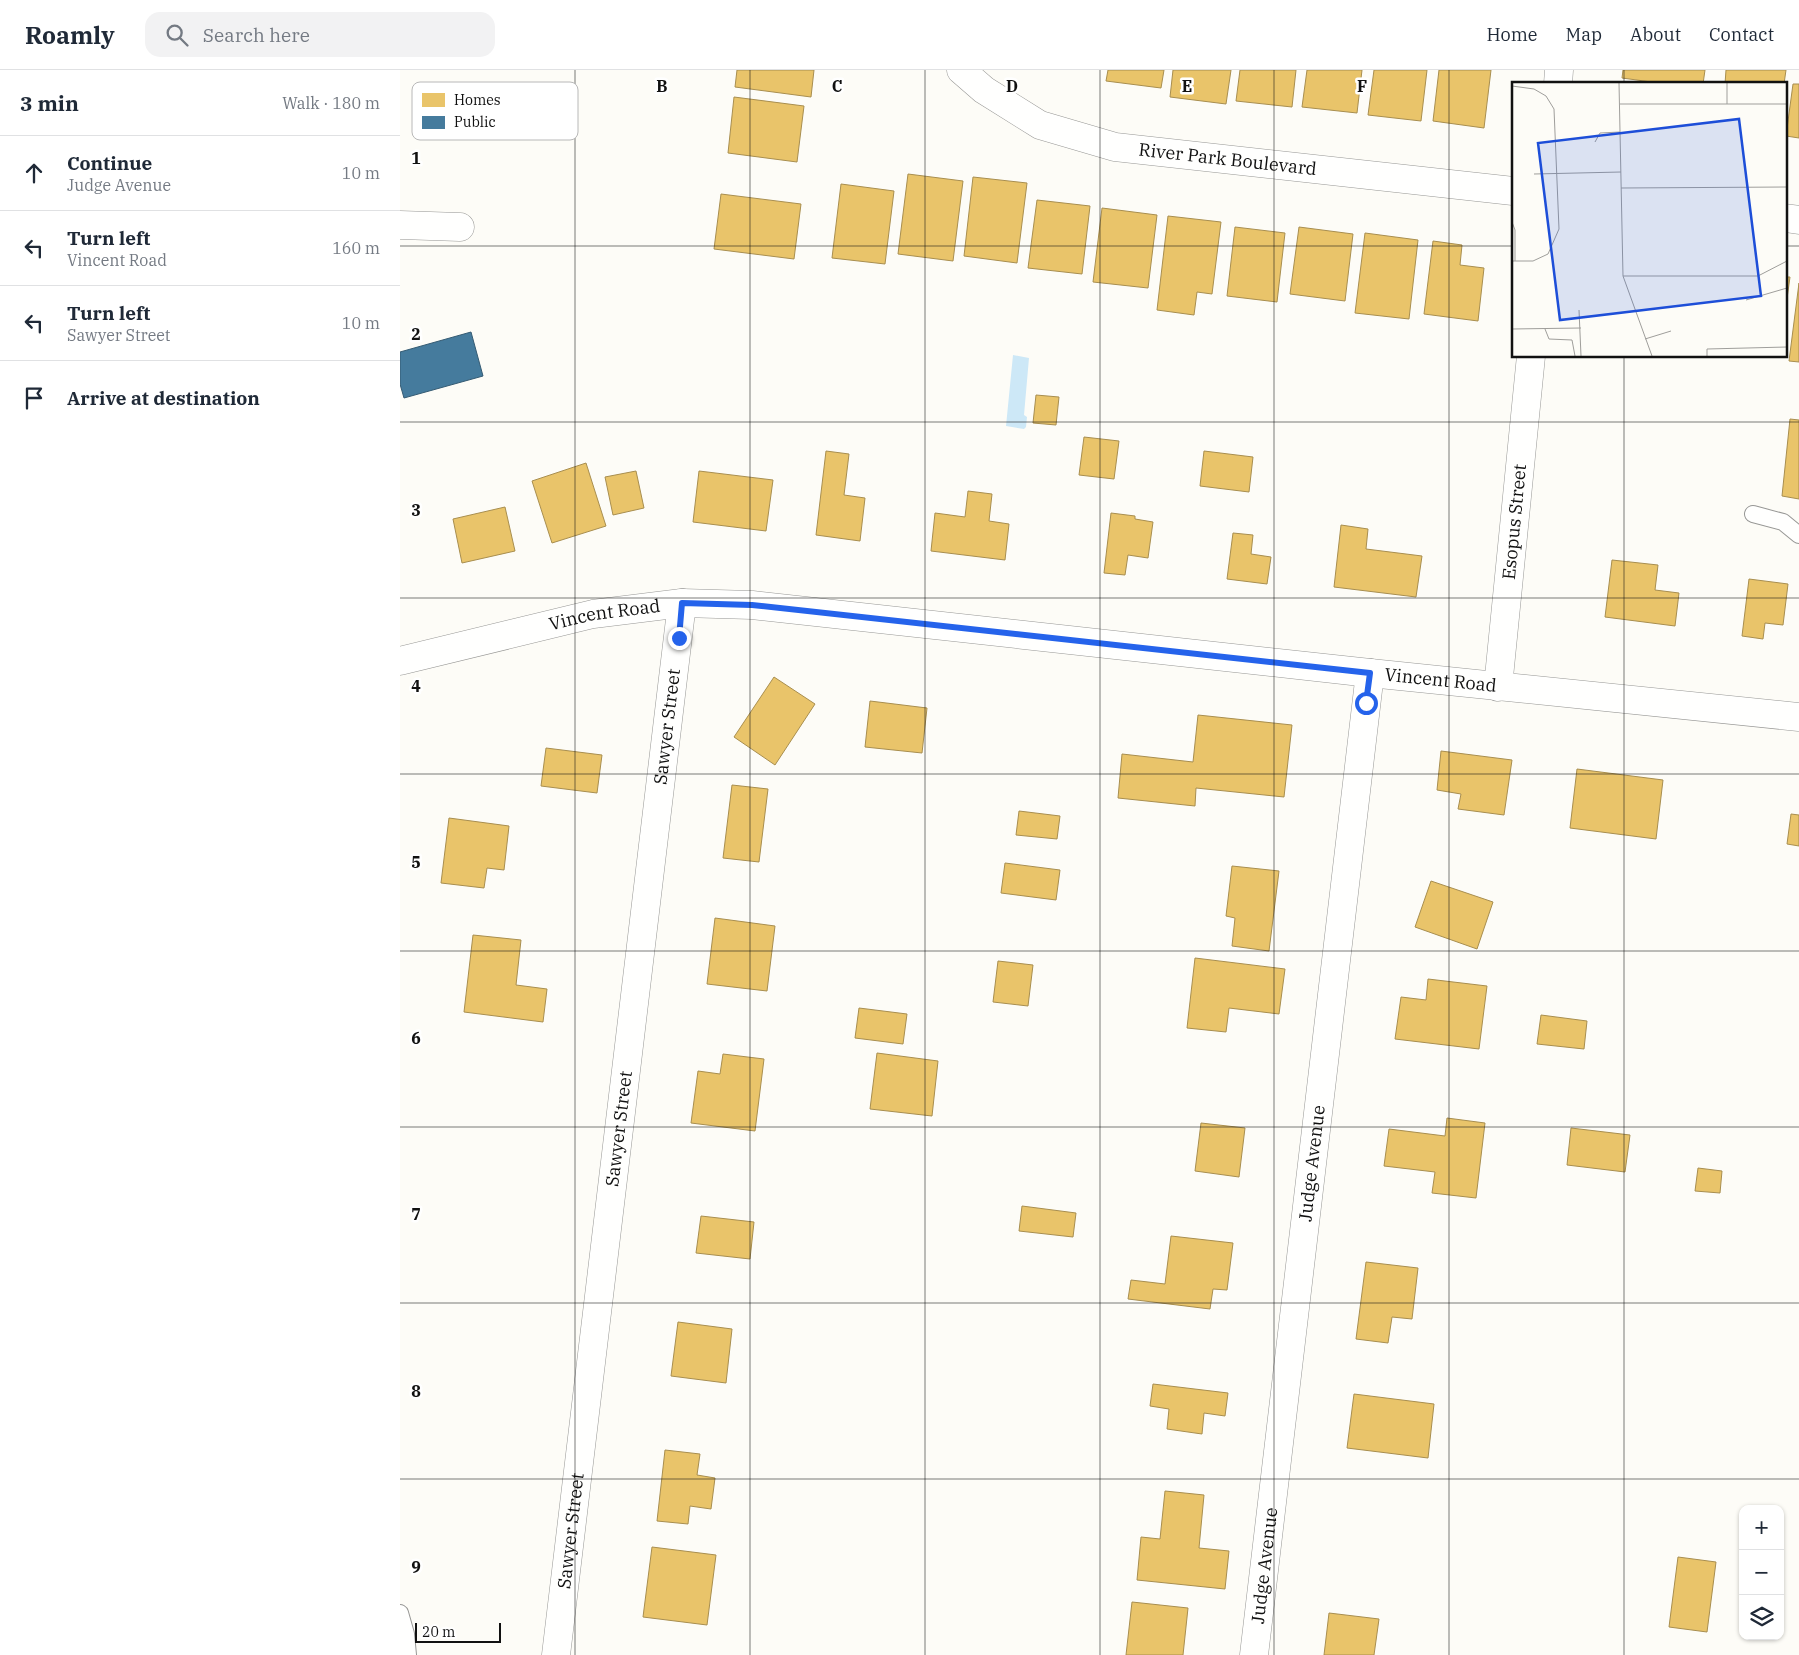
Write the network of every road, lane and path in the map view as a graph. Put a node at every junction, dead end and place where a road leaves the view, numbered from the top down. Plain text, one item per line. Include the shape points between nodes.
1 (961, 70) edge
2 (1512, 191) edge
3 (1786, 218) edge
4 (1799, 220) edge
5 (400, 225) edge
6 (460, 227) dead end
7 (1531, 358) edge
8 (1753, 514) dead end
9 (1799, 535) edge
10 (682, 603) junction
11 (400, 661) edge
12 (1370, 673) junction
13 (1498, 687) junction
14 (1799, 716) edge
15 (400, 1612) edge
16 (408, 1655) edge
17 (556, 1655) edge
18 (1254, 1655) edge

1 - 2 street, River Park Boulevard via 984,90 1040,125 1115,148
3 - 4 street
5 - 6 street
7 - 13 street, Esopus Street
8 - 9 lane via 1783,522
10 - 11 street, Vincent Road via 593,614
10 - 12 street, Vincent Road via 752,605
10 - 17 street, Sawyer Street
12 - 13 street, Vincent Road
12 - 18 street, Judge Avenue
13 - 14 street, Vincent Road
15 - 16 lane

